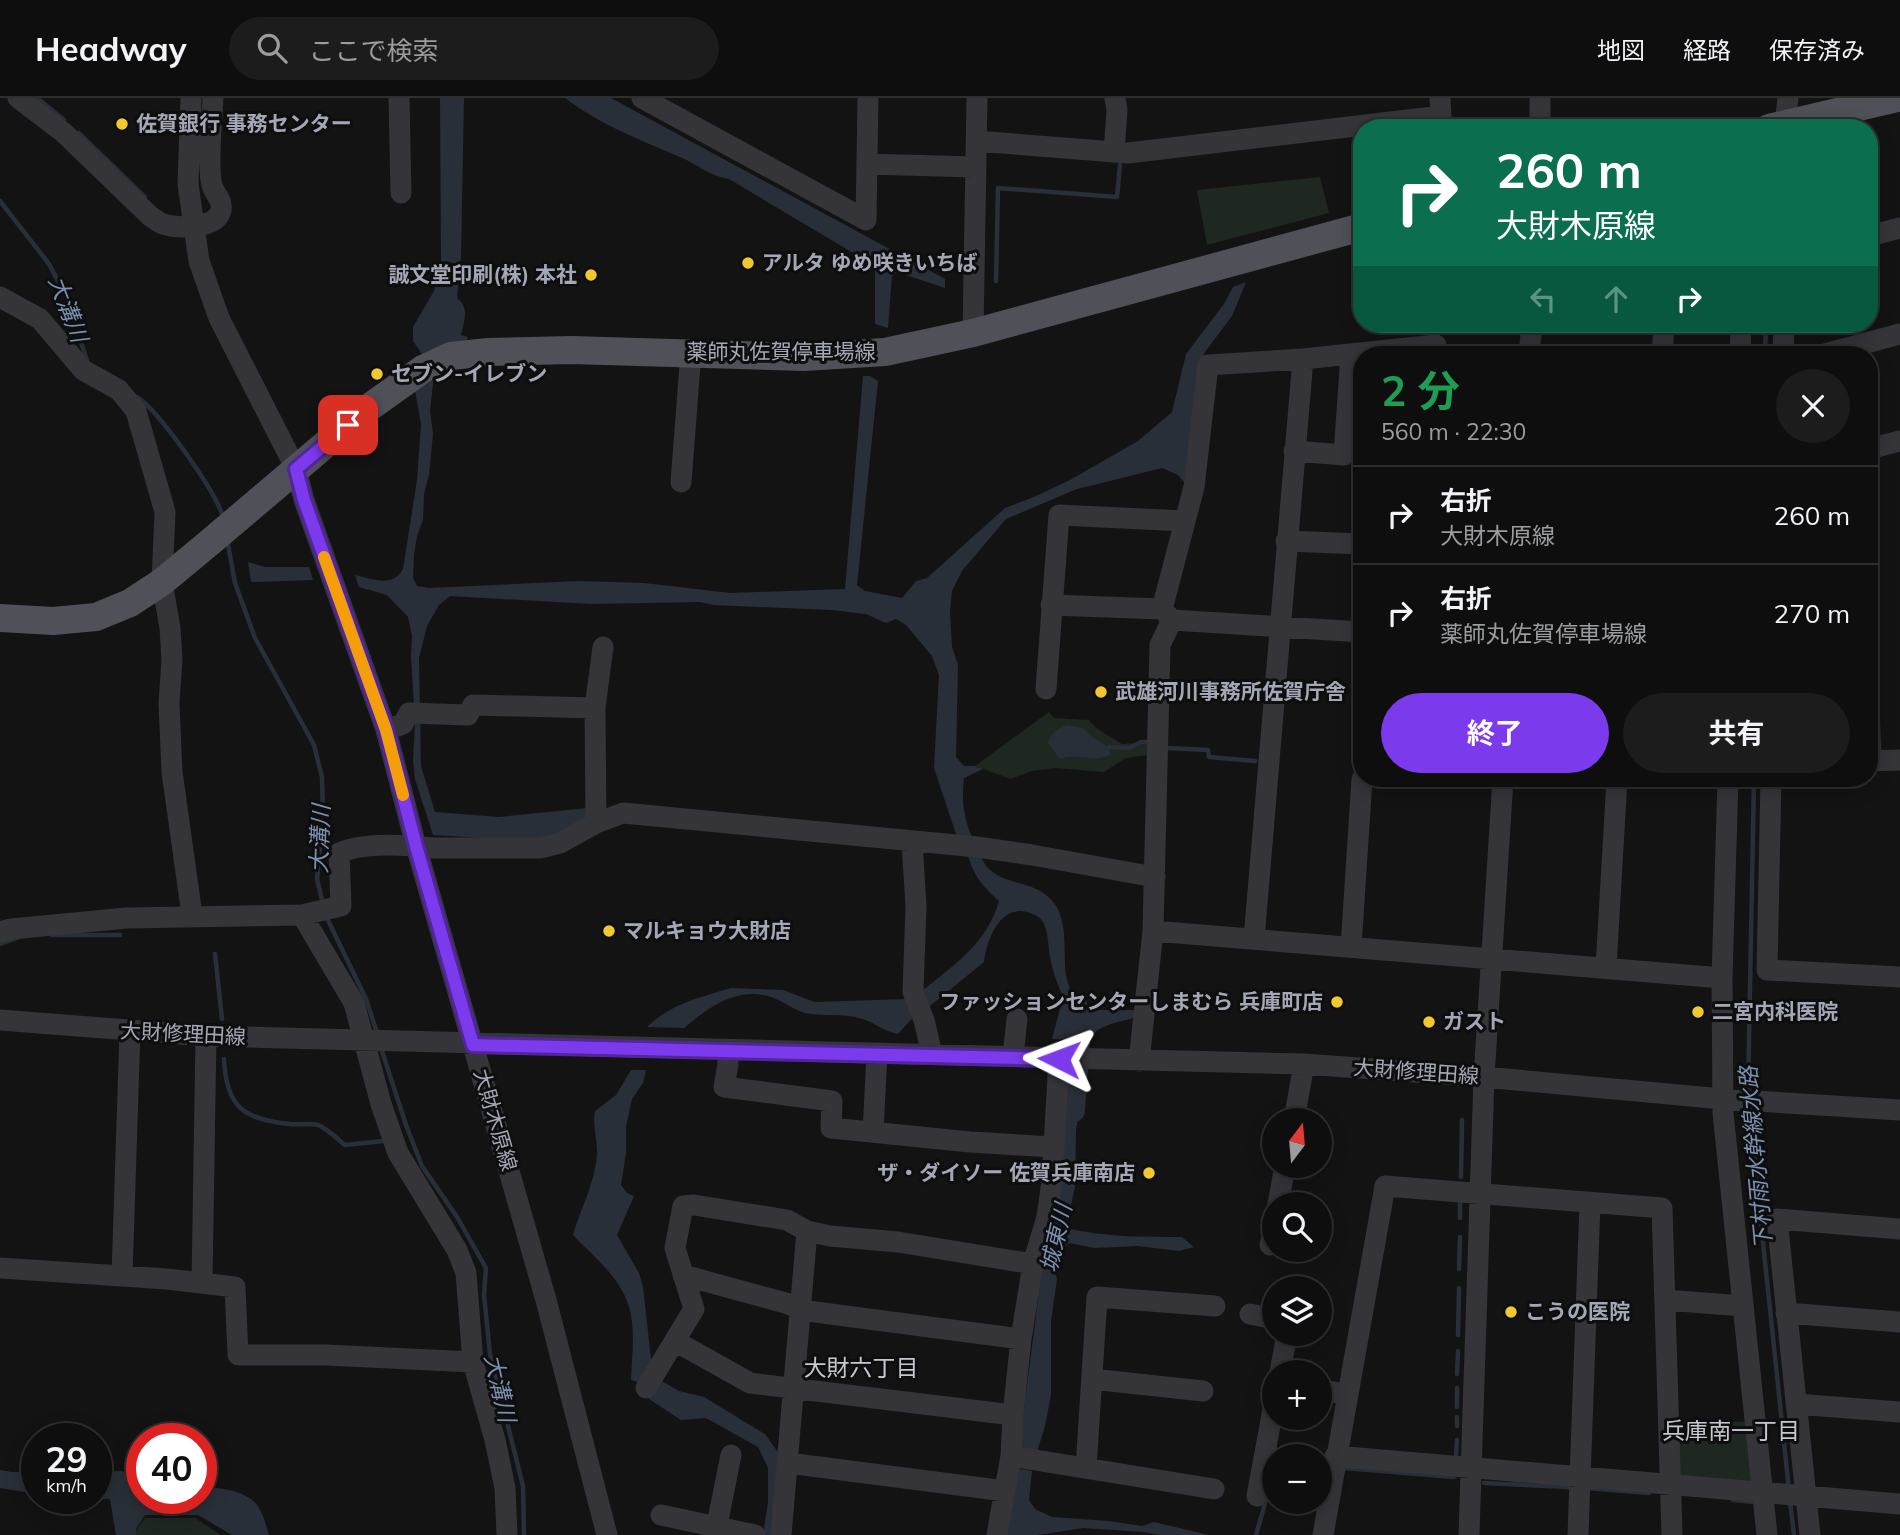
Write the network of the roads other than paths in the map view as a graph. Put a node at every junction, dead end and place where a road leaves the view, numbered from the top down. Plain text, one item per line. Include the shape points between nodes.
1 (18, 98) edge
2 (191, 98) edge
3 (213, 98) edge
4 (399, 98) edge
5 (642, 98) edge
6 (868, 98) edge
7 (977, 98) edge
8 (1115, 98) edge
9 (1540, 98) edge
10 (1897, 98) edge
11 (681, 108) edge
12 (1440, 114) edge
13 (1781, 117) edge
14 (1398, 119) edge
15 (1540, 119) edge
16 (1353, 124) edge
17 (976, 141) junction
18 (1114, 153) junction
19 (867, 164) junction
20 (975, 167) junction
21 (401, 193) dead end
22 (193, 225) junction
23 (1900, 228) edge
24 (1353, 230) edge
25 (1878, 234) edge
26 (0, 298) edge
27 (973, 333) junction
28 (1900, 334) edge
29 (1855, 346) edge
30 (691, 352) junction
31 (1352, 354) joint
32 (1303, 359) junction
33 (1900, 441) edge
34 (1878, 447) edge
35 (1294, 451) junction
36 (296, 469) junction
37 (681, 482) dead end
38 (1185, 521) junction
39 (1286, 541) junction
40 (1353, 544) edge
41 (162, 582) junction
42 (1051, 605) junction
43 (1167, 615) junction
44 (0, 618) edge
45 (1282, 627) junction
46 (1353, 631) edge
47 (603, 647) dead end
48 (1046, 689) dead end
49 (595, 708) junction
50 (386, 730) junction
51 (1900, 760) edge
52 (1878, 761) edge
53 (1361, 787) edge
54 (1503, 787) edge
55 (1617, 787) edge
56 (1728, 787) edge
57 (1772, 787) edge
58 (596, 823) junction
59 (912, 842) junction
60 (416, 846) junction
61 (1155, 877) junction
62 (192, 915) junction
63 (302, 915) junction
64 (1153, 931) junction
65 (0, 932) edge
66 (1254, 939) junction
67 (1351, 947) junction
68 (1492, 959) junction
69 (1606, 967) junction
70 (1900, 976) edge
71 (1722, 978) junction
72 (1017, 1019) dead end
73 (0, 1020) edge
74 (130, 1031) junction
75 (206, 1037) junction
76 (365, 1041) junction
77 (473, 1045) junction
78 (727, 1050) junction
79 (877, 1053) junction
80 (932, 1054) junction
81 (1013, 1056) junction
82 (1059, 1059) junction
83 (1139, 1060) junction
84 (1304, 1064) junction
85 (1484, 1077) junction
86 (1740, 1100) junction
87 (1296, 1108) edge
88 (1900, 1110) edge
89 (873, 1132) junction
90 (1053, 1147) junction
91 (1480, 1193) junction
92 (1590, 1202) junction
93 (1900, 1229) edge
94 (807, 1231) junction
95 (1033, 1264) junction
96 (0, 1268) edge
97 (122, 1275) junction
98 (683, 1275) junction
99 (202, 1283) junction
100 (1665, 1300) junction
101 (1215, 1306) dead end
102 (1743, 1306) junction
103 (800, 1310) junction
104 (1786, 1313) junction
105 (1250, 1314) dead end
106 (1262, 1316) edge
107 (1900, 1322) edge
108 (1021, 1339) junction
109 (674, 1341) junction
110 (473, 1362) junction
111 (1092, 1379) junction
112 (794, 1387) junction
113 (646, 1388) dead end
114 (1203, 1391) dead end
115 (1332, 1392) edge
116 (1346, 1395) junction
117 (1796, 1404) junction
118 (1900, 1412) edge
119 (1013, 1415) junction
120 (1269, 1430) edge
121 (731, 1455) dead end
122 (1011, 1456) junction
123 (1335, 1456) junction
124 (788, 1463) junction
125 (1086, 1468) junction
126 (1471, 1469) junction
127 (1580, 1478) junction
128 (1670, 1486) junction
129 (1214, 1489) dead end
130 (1005, 1490) junction
131 (1768, 1493) junction
132 (1257, 1496) dead end
133 (1802, 1496) junction
134 (1900, 1504) edge
135 (660, 1515) dead end
136 (715, 1531) edge
137 (507, 1535) edge
138 (607, 1535) edge
139 (755, 1535) edge
140 (781, 1535) edge
141 (997, 1535) edge
142 (1323, 1535) edge
143 (1469, 1535) edge
144 (1578, 1535) edge
145 (1672, 1535) edge
146 (1767, 1535) edge
147 (1810, 1535) edge

1 - 22 street via 64,133 149,215 162,224
2 - 22 street, 大財木原線 via 188,184
3 - 22 street via 211,182 220,212 216,219
4 - 21 street
5 - 11 street
6 - 19 street
7 - 17 street
8 - 18 street
9 - 15 street
10 - 13 main road
11 - 19 street via 866,220
12 - 14 street
16 - 18 street
17 - 18 street
17 - 20 street
19 - 20 street
20 - 27 street
22 - 36 street, 大財木原線 via 199,261 219,318
23 - 25 street
24 - 27 main road, 薬師丸佐賀停車場線
26 - 41 street via 40,319 83,370 119,390 136,411 165,512
27 - 30 main road, 薬師丸佐賀停車場線 via 859,355
28 - 29 street
30 - 36 main road, 薬師丸佐賀停車場線 via 571,350 451,356 404,381
30 - 37 street
31 - 32 street
31 - 35 street via 1344,455
32 - 35 street
32 - 38 street via 1208,365 1194,487
33 - 34 street
35 - 39 street
36 - 41 main road, 薬師丸佐賀停車場線
36 - 50 street, 大財木原線
38 - 42 street via 1059,515
38 - 43 street
39 - 40 street
39 - 45 street
41 - 44 main road via 130,603 96,617 54,621
41 - 62 street via 172,660 172,772
42 - 43 street
42 - 48 street
43 - 45 street
43 - 61 street via 1160,645
45 - 46 street
45 - 66 street
47 - 49 street
49 - 50 street via 473,705 468,715 409,713 403,724
49 - 58 street
50 - 60 street, 大財木原線
51 - 52 street
53 - 67 street
54 - 68 street
55 - 69 street
56 - 71 street
57 - 70 street via 1766,970
58 - 59 street via 623,813
58 - 60 street via 540,849
59 - 61 street via 1032,855
59 - 80 street via 916,906 913,992
60 - 63 street via 352,848 339,853 341,906
60 - 77 street, 大財木原線
61 - 64 street
62 - 63 street
62 - 65 street
63 - 76 street via 354,1003
64 - 66 street
64 - 83 street
66 - 67 street
67 - 68 street
68 - 69 street
68 - 85 street
69 - 71 street
71 - 86 street
72 - 81 street
73 - 74 street, 大財修理田線
74 - 75 street, 大財修理田線
74 - 97 street
75 - 76 street, 大財修理田線
75 - 99 street
76 - 77 street, 大財修理田線
76 - 110 street via 398,1153 457,1250 466,1273
77 - 78 street
77 - 138 street, 大財木原線
78 - 79 street
78 - 89 street via 724,1087 832,1101 831,1128
79 - 80 street
79 - 89 street
80 - 81 street
81 - 82 street
82 - 83 street, 大財修理田線
82 - 90 street
83 - 84 street, 大財修理田線
84 - 85 street, 大財修理田線
84 - 87 street
85 - 86 street, 大財修理田線
85 - 91 street
86 - 88 street, 大財修理田線
86 - 102 street
89 - 90 street
90 - 95 street via 1046,1217
91 - 92 street
91 - 116 street via 1385,1186
91 - 126 street
92 - 100 street via 1662,1208
92 - 127 street
93 - 104 street via 1777,1219
94 - 95 street
94 - 98 street via 787,1220 683,1206 675,1248
94 - 103 street
95 - 108 street
96 - 97 street
97 - 99 street
98 - 103 street
98 - 109 street via 694,1309
99 - 110 street via 235,1287 238,1355
100 - 102 street
100 - 128 street
101 - 111 street via 1097,1297
102 - 131 street
103 - 108 street
103 - 112 street
104 - 107 street
104 - 117 street
105 - 106 street
108 - 119 street
109 - 112 street via 750,1383
109 - 113 street
110 - 137 street via 505,1488
111 - 114 street
111 - 125 street
112 - 119 street
112 - 124 street
115 - 116 street
116 - 123 street
117 - 118 street
117 - 133 street
119 - 122 street
120 - 132 street
121 - 136 street
122 - 125 street
122 - 130 street
123 - 126 street
123 - 142 street
124 - 130 street
124 - 140 street
125 - 129 street
126 - 127 street
126 - 143 street
127 - 128 street
127 - 144 street
128 - 131 street
128 - 145 street
130 - 141 street
131 - 133 street
131 - 146 street
133 - 134 street
133 - 147 street
135 - 136 street
136 - 139 street

